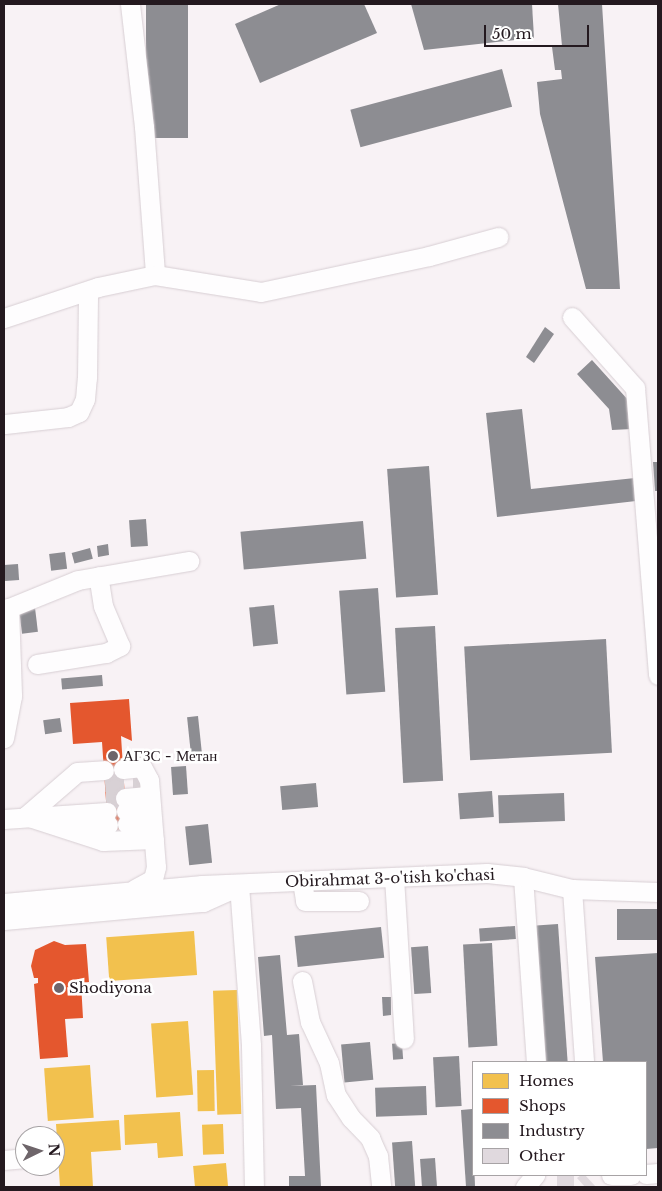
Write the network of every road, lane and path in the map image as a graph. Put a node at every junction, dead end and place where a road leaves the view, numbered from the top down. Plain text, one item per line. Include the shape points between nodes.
1 (130, 4) edge
2 (498, 237) dead end
3 (155, 275) junction
4 (88, 291) junction
5 (572, 317) dead end
6 (4, 318) edge
7 (5, 424) dead end
8 (190, 561) dead end
9 (98, 576) junction
10 (6, 608) edge
11 (7, 649) edge
12 (38, 664) dead end
13 (658, 675) edge
14 (4, 738) edge
15 (123, 769) dead end
16 (106, 798) junction
17 (26, 816) junction
18 (152, 816) junction
19 (4, 819) edge
20 (394, 877) junction
21 (523, 877) junction
22 (302, 881) junction
23 (239, 885) junction
24 (572, 889) junction
25 (130, 891) junction
26 (658, 892) edge
27 (359, 901) dead end
28 (4, 903) edge
29 (4, 920) edge
30 (302, 981) dead end
31 (404, 1039) dead end
32 (536, 1061) edge
33 (584, 1061) edge
34 (534, 1176) edge
35 (254, 1187) edge
36 (381, 1187) edge
37 (524, 1187) edge

1 - 3 street via 144,127
2 - 3 street via 429,256 261,292
3 - 4 street
4 - 6 street
4 - 7 street via 86,378 79,412 68,417
5 - 13 street via 635,388
8 - 9 street
9 - 10 street via 78,580
9 - 12 street via 103,606 120,646 106,652
10 - 11 street
11 - 14 street via 12,696
15 - 18 street via 142,767 149,780
16 - 17 street via 80,801
16 - 17 street via 82,827
16 - 17 street via 77,772
17 - 18 street via 104,841
17 - 19 street
18 - 18 street via 126,811
18 - 25 street via 153,879
20 - 21 street, Obirahmat 3-o'tish ko'chasi via 487,873
20 - 22 street, Obirahmat 3-o'tish ko'chasi
20 - 31 street
21 - 24 street, Obirahmat 3-o'tish ko'chasi
21 - 32 street
22 - 23 street, Obirahmat 3-o'tish ko'chasi
22 - 27 street via 306,902
23 - 25 street, Obirahmat 3-o'tish ko'chasi via 202,884
23 - 29 street, Obirahmat 3-o'tish ko'chasi via 203,902
23 - 35 street via 251,1046
24 - 26 street, Obirahmat 3-o'tish ko'chasi
24 - 33 street
25 - 28 street, Obirahmat 3-o'tish ko'chasi
30 - 36 street via 310,1022 329,1063 336,1095 370,1138 378,1156
34 - 37 street

